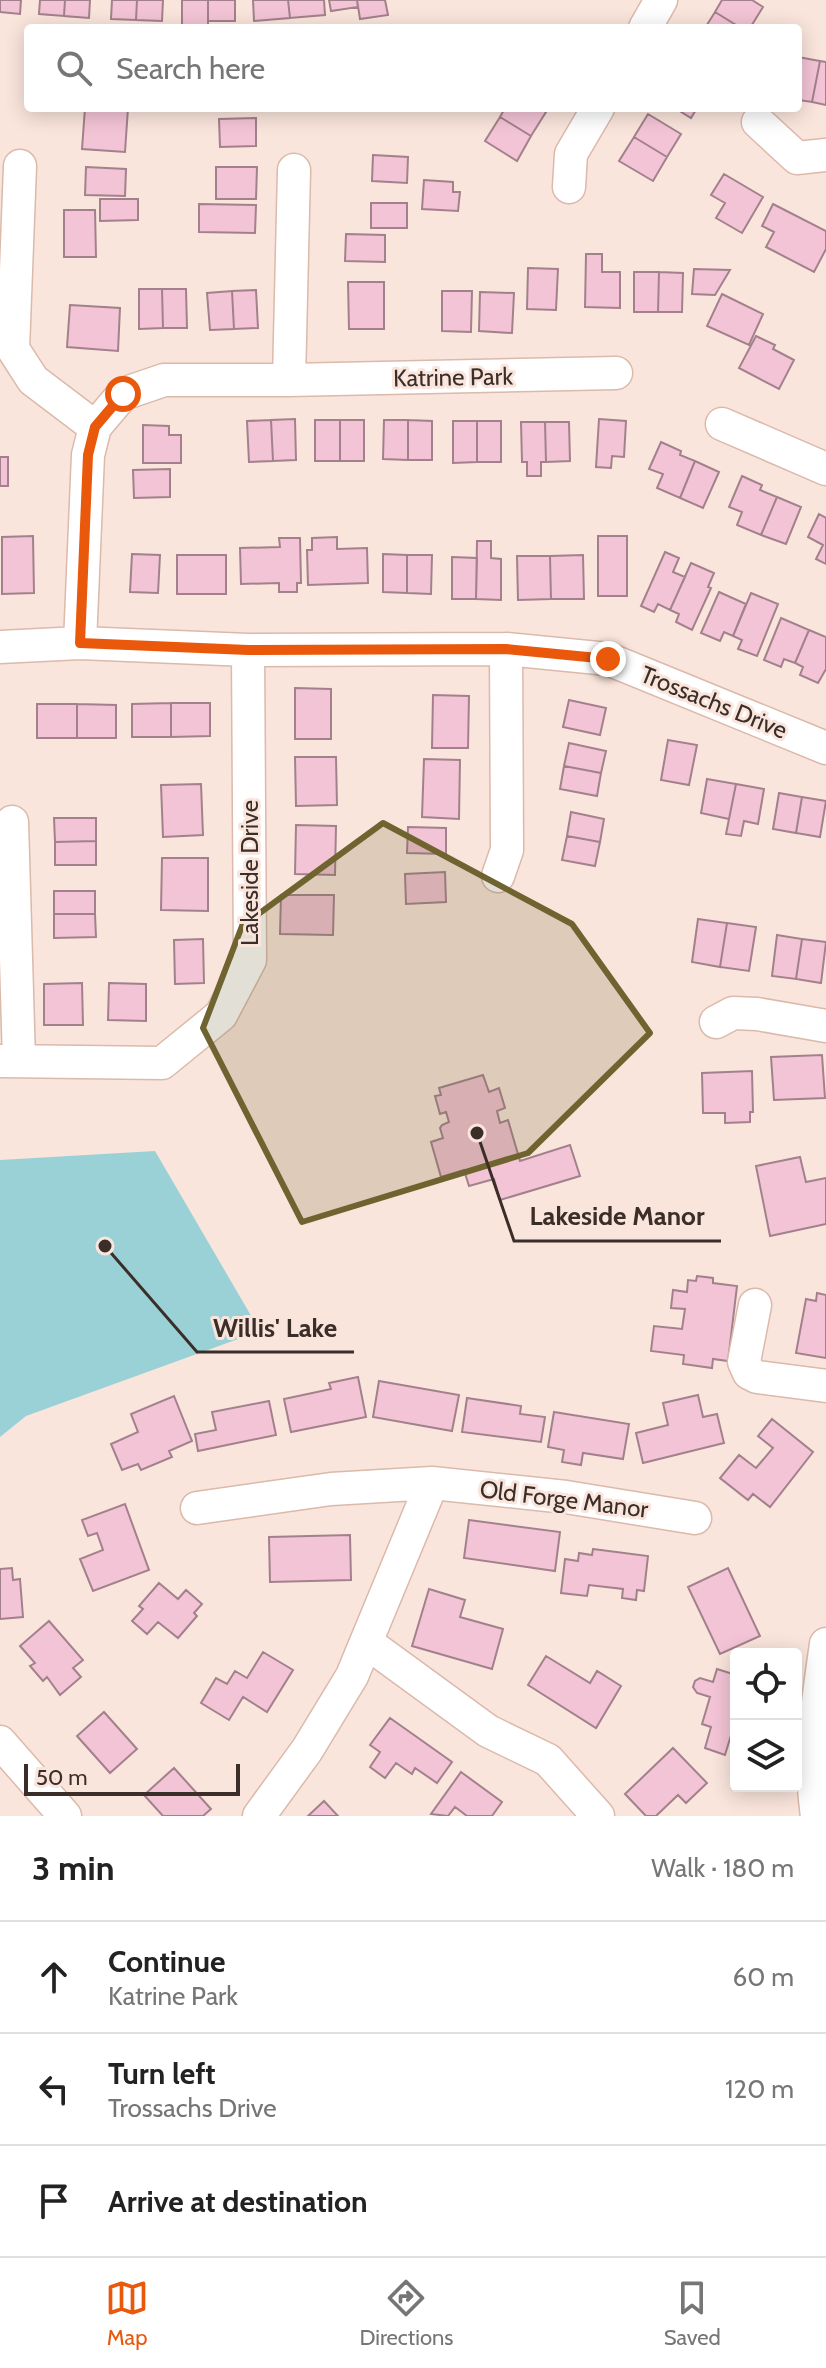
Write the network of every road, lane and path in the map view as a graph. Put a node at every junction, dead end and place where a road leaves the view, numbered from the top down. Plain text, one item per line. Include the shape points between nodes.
1 (661, 0) edge
2 (647, 24) edge
3 (596, 112) edge
4 (758, 122) dead end
5 (826, 155) edge
6 (20, 166) dead end
7 (294, 170) dead end
8 (569, 187) dead end
9 (616, 373) dead end
10 (289, 380) junction
11 (722, 424) dead end
12 (95, 427) junction
13 (826, 469) edge
14 (80, 643) junction
15 (0, 647) edge
16 (506, 649) junction
17 (248, 650) junction
18 (826, 748) edge
19 (12, 822) dead end
20 (498, 876) dead end
21 (716, 1022) dead end
22 (826, 1026) edge
23 (10, 1061) edge
24 (755, 1305) dead end
25 (826, 1386) edge
26 (432, 1483) junction
27 (197, 1508) dead end
28 (695, 1518) dead end
29 (366, 1642) junction
30 (826, 1644) edge
31 (0, 1742) edge
32 (65, 1816) edge
33 (259, 1816) edge
34 (598, 1816) edge
35 (817, 1816) edge

1 - 2 street
3 - 8 street via 571,154
4 - 5 street via 797,158
6 - 12 street via 13,349 33,380
7 - 10 street
9 - 10 street, Katrine Park
10 - 12 street, Katrine Park via 164,380 123,394
11 - 13 street
12 - 14 street, Katrine Park via 88,455
14 - 15 street, Trossachs Drive
14 - 17 street, Trossachs Drive
16 - 17 street, Trossachs Drive
16 - 18 street, Trossachs Drive via 608,659
16 - 20 street via 507,850
17 - 23 street, Lakeside Drive via 250,960 221,1015 162,1063
19 - 23 street, Lakeside Drive
21 - 22 street via 733,1013
24 - 25 street via 744,1362 749,1373
26 - 27 street, Old Forge Manor via 331,1489
26 - 28 street, Old Forge Manor
26 - 29 street
29 - 33 street via 352,1676 307,1750
29 - 34 street via 488,1731 548,1760
30 - 35 street via 812,1760
31 - 32 street

